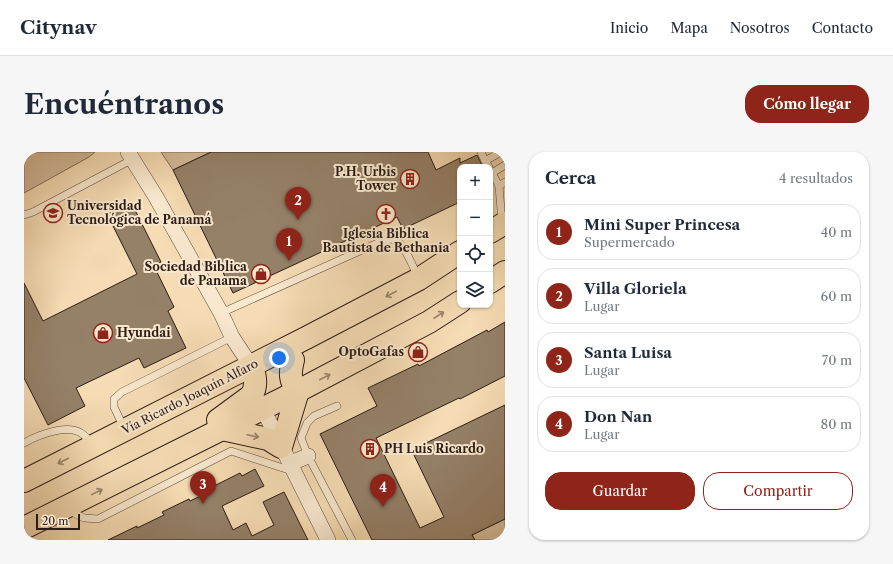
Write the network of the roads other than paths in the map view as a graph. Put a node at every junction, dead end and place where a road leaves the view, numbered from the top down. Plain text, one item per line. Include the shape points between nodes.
1 (481, 152) edge
2 (501, 152) edge
3 (130, 156) edge
4 (487, 164) edge
5 (491, 164) edge
6 (505, 166) edge
7 (493, 167) edge
8 (493, 172) edge
9 (502, 184) edge
10 (24, 215) edge
11 (499, 227) edge
12 (457, 254) edge
13 (505, 272) edge
14 (419, 279) junction
15 (493, 280) edge
16 (457, 304) edge
17 (221, 313) junction
18 (232, 337) junction
19 (306, 338) junction
20 (293, 360) junction
21 (251, 366) junction
22 (205, 388) junction
23 (298, 391) junction
24 (337, 406) dead end
25 (263, 409) junction
26 (125, 430) junction
27 (214, 430) junction
28 (24, 443) edge
29 (94, 446) junction
30 (308, 456) junction
31 (289, 461) junction
32 (24, 481) edge
33 (64, 508) junction
34 (24, 528) edge
35 (328, 540) edge
36 (352, 540) edge

1 - 4 lane
2 - 5 lane
3 - 10 lane
3 - 17 street
6 - 7 lane
8 - 9 lane
9 - 11 lane
12 - 14 main road, Vía Ricardo Joaquín Alfaro
13 - 15 main road
14 - 17 lane via 402,245 396,240 386,240
14 -> 19 main road, Vía Ricardo Joaquín Alfaro
23 -> 16 main road via 429,322
17 - 18 street
18 - 21 street
18 - 26 lane via 122,392 114,399 114,407
19 - 20 main road
19 - 21 main road, Vía Ricardo Joaquín Alfaro
20 - 23 main road via 290,374
20 - 25 main road via 264,384 259,394
21 - 22 main road, Vía Ricardo Joaquín Alfaro
21 - 27 main road via 256,382 252,395
22 - 26 main road, Vía Ricardo Joaquín Alfaro
22 - 27 main road via 218,391 223,399 223,408
23 - 25 main road
23 - 31 main road
24 - 30 lane via 314,416 307,423 301,438
25 - 27 main road
25 - 31 street
26 - 29 main road, Vía Ricardo Joaquín Alfaro
27 -> 31 main road via 268,439
33 -> 27 main road
28 - 29 lane via 33,438 70,429 82,433
29 -> 32 main road, Vía Ricardo Joaquín Alfaro
30 - 31 street
30 - 36 lane
31 - 33 lane via 231,452 98,519 84,518
31 - 35 street
33 - 34 main road

